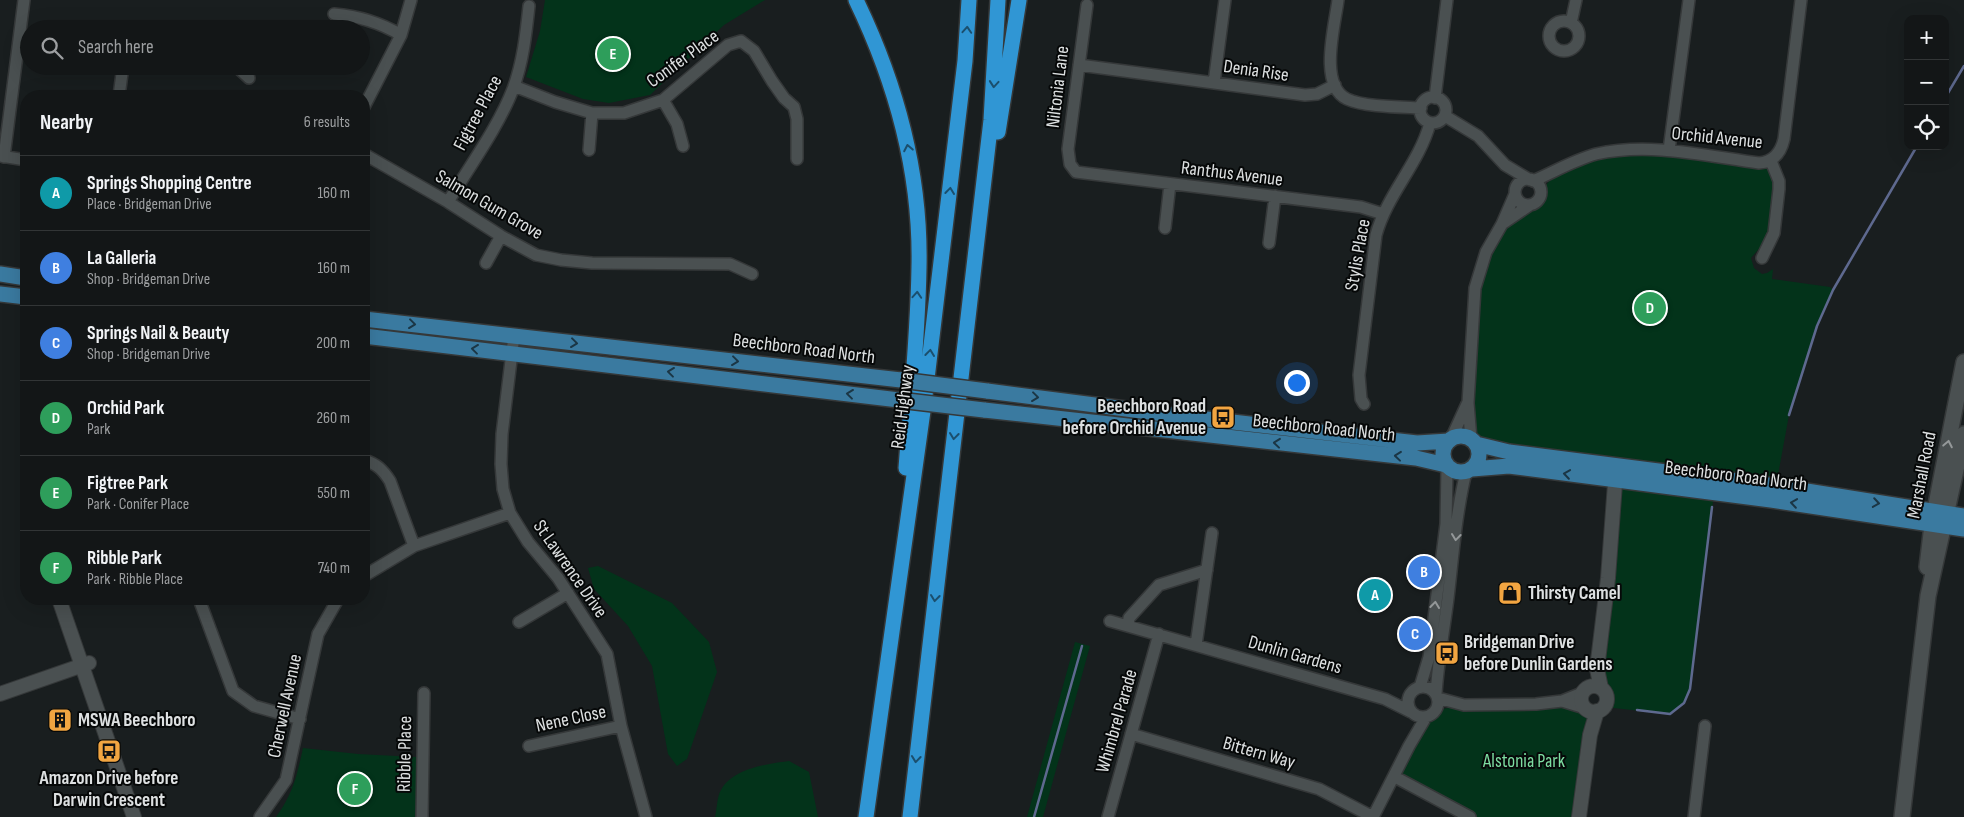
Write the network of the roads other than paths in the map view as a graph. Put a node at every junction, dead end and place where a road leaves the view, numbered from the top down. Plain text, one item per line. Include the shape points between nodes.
1 (24, 0) edge
2 (411, 0) edge
3 (856, 0) edge
4 (969, 0) edge
5 (998, 0) edge
6 (1019, 0) edge
7 (1226, 0) edge
8 (1338, 0) edge
9 (1447, 0) edge
10 (1576, 0) edge
11 (1689, 0) edge
12 (1801, 0) edge
13 (1087, 4) dead end
14 (528, 6) dead end
15 (334, 14) dead end
16 (21, 20) edge
17 (368, 20) edge
18 (370, 21) edge
19 (1571, 23) dead end
20 (20, 29) edge
21 (401, 35) junction
22 (1079, 65) junction
23 (122, 75) edge
24 (246, 75) edge
25 (249, 78) dead end
26 (1214, 83) junction
27 (514, 86) junction
28 (1335, 86) junction
29 (121, 90) edge
30 (370, 95) edge
31 (1435, 98) junction
32 (663, 100) junction
33 (1421, 108) junction
34 (592, 113) junction
35 (1445, 116) junction
36 (1430, 123) junction
37 (683, 146) dead end
38 (589, 150) dead end
39 (1669, 150) junction
40 (2, 157) edge
41 (370, 157) edge
42 (20, 159) edge
43 (797, 159) dead end
44 (1771, 160) junction
45 (1506, 165) junction
46 (1557, 171) junction
47 (1076, 172) joint
48 (1532, 180) junction
49 (1170, 184) junction
50 (1515, 192) junction
51 (1540, 193) junction
52 (1275, 196) junction
53 (448, 202) junction
54 (1530, 204) junction
55 (1383, 214) junction
56 (1502, 224) junction
57 (1165, 228) dead end
58 (501, 236) junction
59 (1269, 243) dead end
60 (1762, 258) dead end
61 (486, 263) dead end
62 (0, 274) edge
63 (752, 274) dead end
64 (20, 277) edge
65 (0, 294) edge
66 (20, 296) edge
67 (968, 308) junction
68 (370, 320) edge
69 (514, 336) junction
70 (370, 337) edge
71 (512, 353) junction
72 (1964, 362) edge
73 (1468, 403) junction
74 (1364, 404) dead end
75 (1964, 434) edge
76 (1450, 440) junction
77 (1473, 442) junction
78 (370, 462) edge
79 (1616, 464) junction
80 (1447, 466) junction
81 (1469, 470) junction
82 (1616, 481) junction
83 (1460, 506) junction
84 (510, 512) junction
85 (1964, 516) edge
86 (1939, 519) junction
87 (1446, 524) junction
88 (1964, 529) edge
89 (1212, 533) dead end
90 (414, 546) junction
91 (1207, 570) junction
92 (370, 572) edge
93 (568, 593) junction
94 (61, 605) edge
95 (70, 605) edge
96 (201, 605) edge
97 (335, 605) edge
98 (1110, 621) dead end
99 (520, 622) dead end
100 (1128, 626) junction
101 (1159, 634) junction
102 (1196, 645) junction
103 (85, 664) junction
104 (1590, 689) junction
105 (1415, 690) junction
106 (424, 692) dead end
107 (0, 694) edge
108 (1385, 699) junction
109 (1437, 701) junction
110 (1562, 702) junction
111 (1590, 710) junction
112 (1412, 713) junction
113 (1426, 718) junction
114 (300, 719) junction
115 (621, 726) junction
116 (1704, 726) dead end
117 (1131, 734) junction
118 (529, 746) dead end
119 (1409, 746) junction
120 (1395, 777) junction
121 (871, 779) junction
122 (134, 817) edge
123 (142, 817) edge
124 (260, 817) edge
125 (422, 817) edge
126 (646, 817) edge
127 (866, 817) edge
128 (910, 817) edge
129 (1108, 817) edge
130 (1373, 817) edge
131 (1470, 817) edge
132 (1579, 817) edge
133 (1694, 817) edge
134 (1902, 817) edge

1 - 16 street
2 - 21 street
121 -> 3 highway via 905,492 920,266 917,210 908,148 875,40
121 -> 4 highway, Reid Highway via 924,404 965,61
5 -> 67 highway via 991,120
6 - 67 highway
7 - 26 street
8 - 28 street via 1330,66
9 - 31 street
10 - 19 street
11 - 39 street
12 - 44 street, Orchid Avenue via 1784,139 1782,147
13 - 22 street, Niltonia Lane
14 - 27 street, Figtree Place via 525,45
15 - 17 street via 356,15
18 - 21 street
20 - 40 street
21 - 30 street
22 - 26 street, Denia Rise
22 - 47 street, Niltonia Lane via 1068,149 1070,164
23 - 29 street
24 - 25 street
26 - 28 street, Denia Rise via 1305,95
27 - 34 street, Conifer Place
27 - 53 street, Figtree Place
28 - 33 street via 1344,98 1354,102
31 - 33 street via 1426,100
31 - 35 street via 1444,104
32 - 34 street, Conifer Place via 624,113
32 - 37 street via 677,124
32 - 43 street, Conifer Place via 728,45 741,41 754,51 776,87 794,107
33 - 36 street via 1424,119
34 - 38 street
35 - 36 street via 1439,122
35 - 45 street via 1478,136
36 - 55 street, Stylis Place via 1422,147
39 - 44 street, Orchid Avenue via 1759,163
39 - 46 street, Orchid Avenue via 1605,153 1578,160
40 - 42 street
41 - 53 street, Salmon Gum Grove
44 - 60 street via 1779,189 1774,233
45 - 48 street
45 - 50 street
46 - 48 street, Orchid Avenue
46 - 51 street, Orchid Avenue
47 - 49 street, Ranthus Avenue
48 - 50 street via 1520,182
48 - 51 street
49 - 52 street, Ranthus Avenue
49 - 57 street
50 - 54 street via 1522,204
50 - 56 street
51 - 54 street via 1537,201
52 - 55 street, Ranthus Avenue via 1361,206
52 - 59 street
53 - 58 street, Salmon Gum Grove
54 - 56 street
55 - 74 street, Stylis Place via 1372,259 1359,375
56 - 73 street via 1486,252 1475,288
58 - 61 street
58 - 63 street, Salmon Gum Grove via 536,255 561,260 730,264
62 - 64 main road
65 - 66 main road
67 -> 128 highway
68 -> 69 main road, Beechboro Road North
69 - 71 street, St Lawrence Drive
69 -> 76 main road, Beechboro Road North, bridge via 1417,443
71 -> 70 main road, Beechboro Road North
80 -> 71 main road, Beechboro Road North, bridge via 1407,457
71 - 84 street, St Lawrence Drive via 501,464 503,489
86 -> 72 main road, Marshall Road
73 - 76 street
73 - 77 street
75 - 86 main road, Marshall Road
76 - 77 main road via 1461,436
76 - 80 main road via 1443,455
77 - 79 main road, Beechboro Road North via 1509,452
77 - 81 main road via 1478,449 1478,460
78 - 90 street via 384,471 390,481
79 - 82 street
79 -> 86 main road, Beechboro Road North via 1776,486
80 - 81 main road via 1456,472
80 - 87 street
82 -> 81 main road, Beechboro Road North via 1509,466
81 - 83 street
86 -> 82 main road, Beechboro Road North
82 - 104 street via 1597,670
83 - 87 street
83 -> 109 street via 1437,673
84 - 90 street
84 - 93 street, St Lawrence Drive via 528,542
85 - 86 main road, Beechboro Road North
86 - 88 main road, Beechboro Road North
86 - 134 main road, Marshall Road via 1927,570 1928,596
105 -> 87 street via 1429,657
89 - 91 street
90 - 92 street
91 - 100 street via 1159,585 1129,618
91 - 102 street
93 - 99 street
93 - 115 street, St Lawrence Drive via 607,654
94 - 103 street
95 - 103 street
96 - 114 street via 233,691 254,706
97 - 114 street, Cherwell Avenue via 318,634
98 - 100 street, Dunlin Gardens
100 - 101 street, Dunlin Gardens
101 - 102 street, Dunlin Gardens
101 - 117 street, Whimbrel Parade
102 - 108 street, Dunlin Gardens
103 - 107 street
103 - 122 street
103 - 123 street
104 - 110 street
104 - 111 street via 1581,701
104 - 111 street via 1606,694 1606,703
105 - 108 street, Dunlin Gardens
105 - 109 street via 1429,688
105 - 112 street via 1408,703
106 - 125 street, Ribble Place
108 - 112 street, Dunlin Gardens
109 - 110 street via 1464,705
109 - 113 street
110 - 111 street
111 - 132 street
112 - 113 street
112 - 119 street
113 - 119 street
114 - 124 street, Cherwell Avenue via 286,780
115 - 118 street, Nene Close
115 - 126 street, St Lawrence Drive
116 - 133 street
117 - 129 street, Whimbrel Parade
117 - 130 street, Bittern Way via 1319,789
119 - 120 street
120 - 130 street
120 - 131 street
121 - 127 highway, Reid Highway

